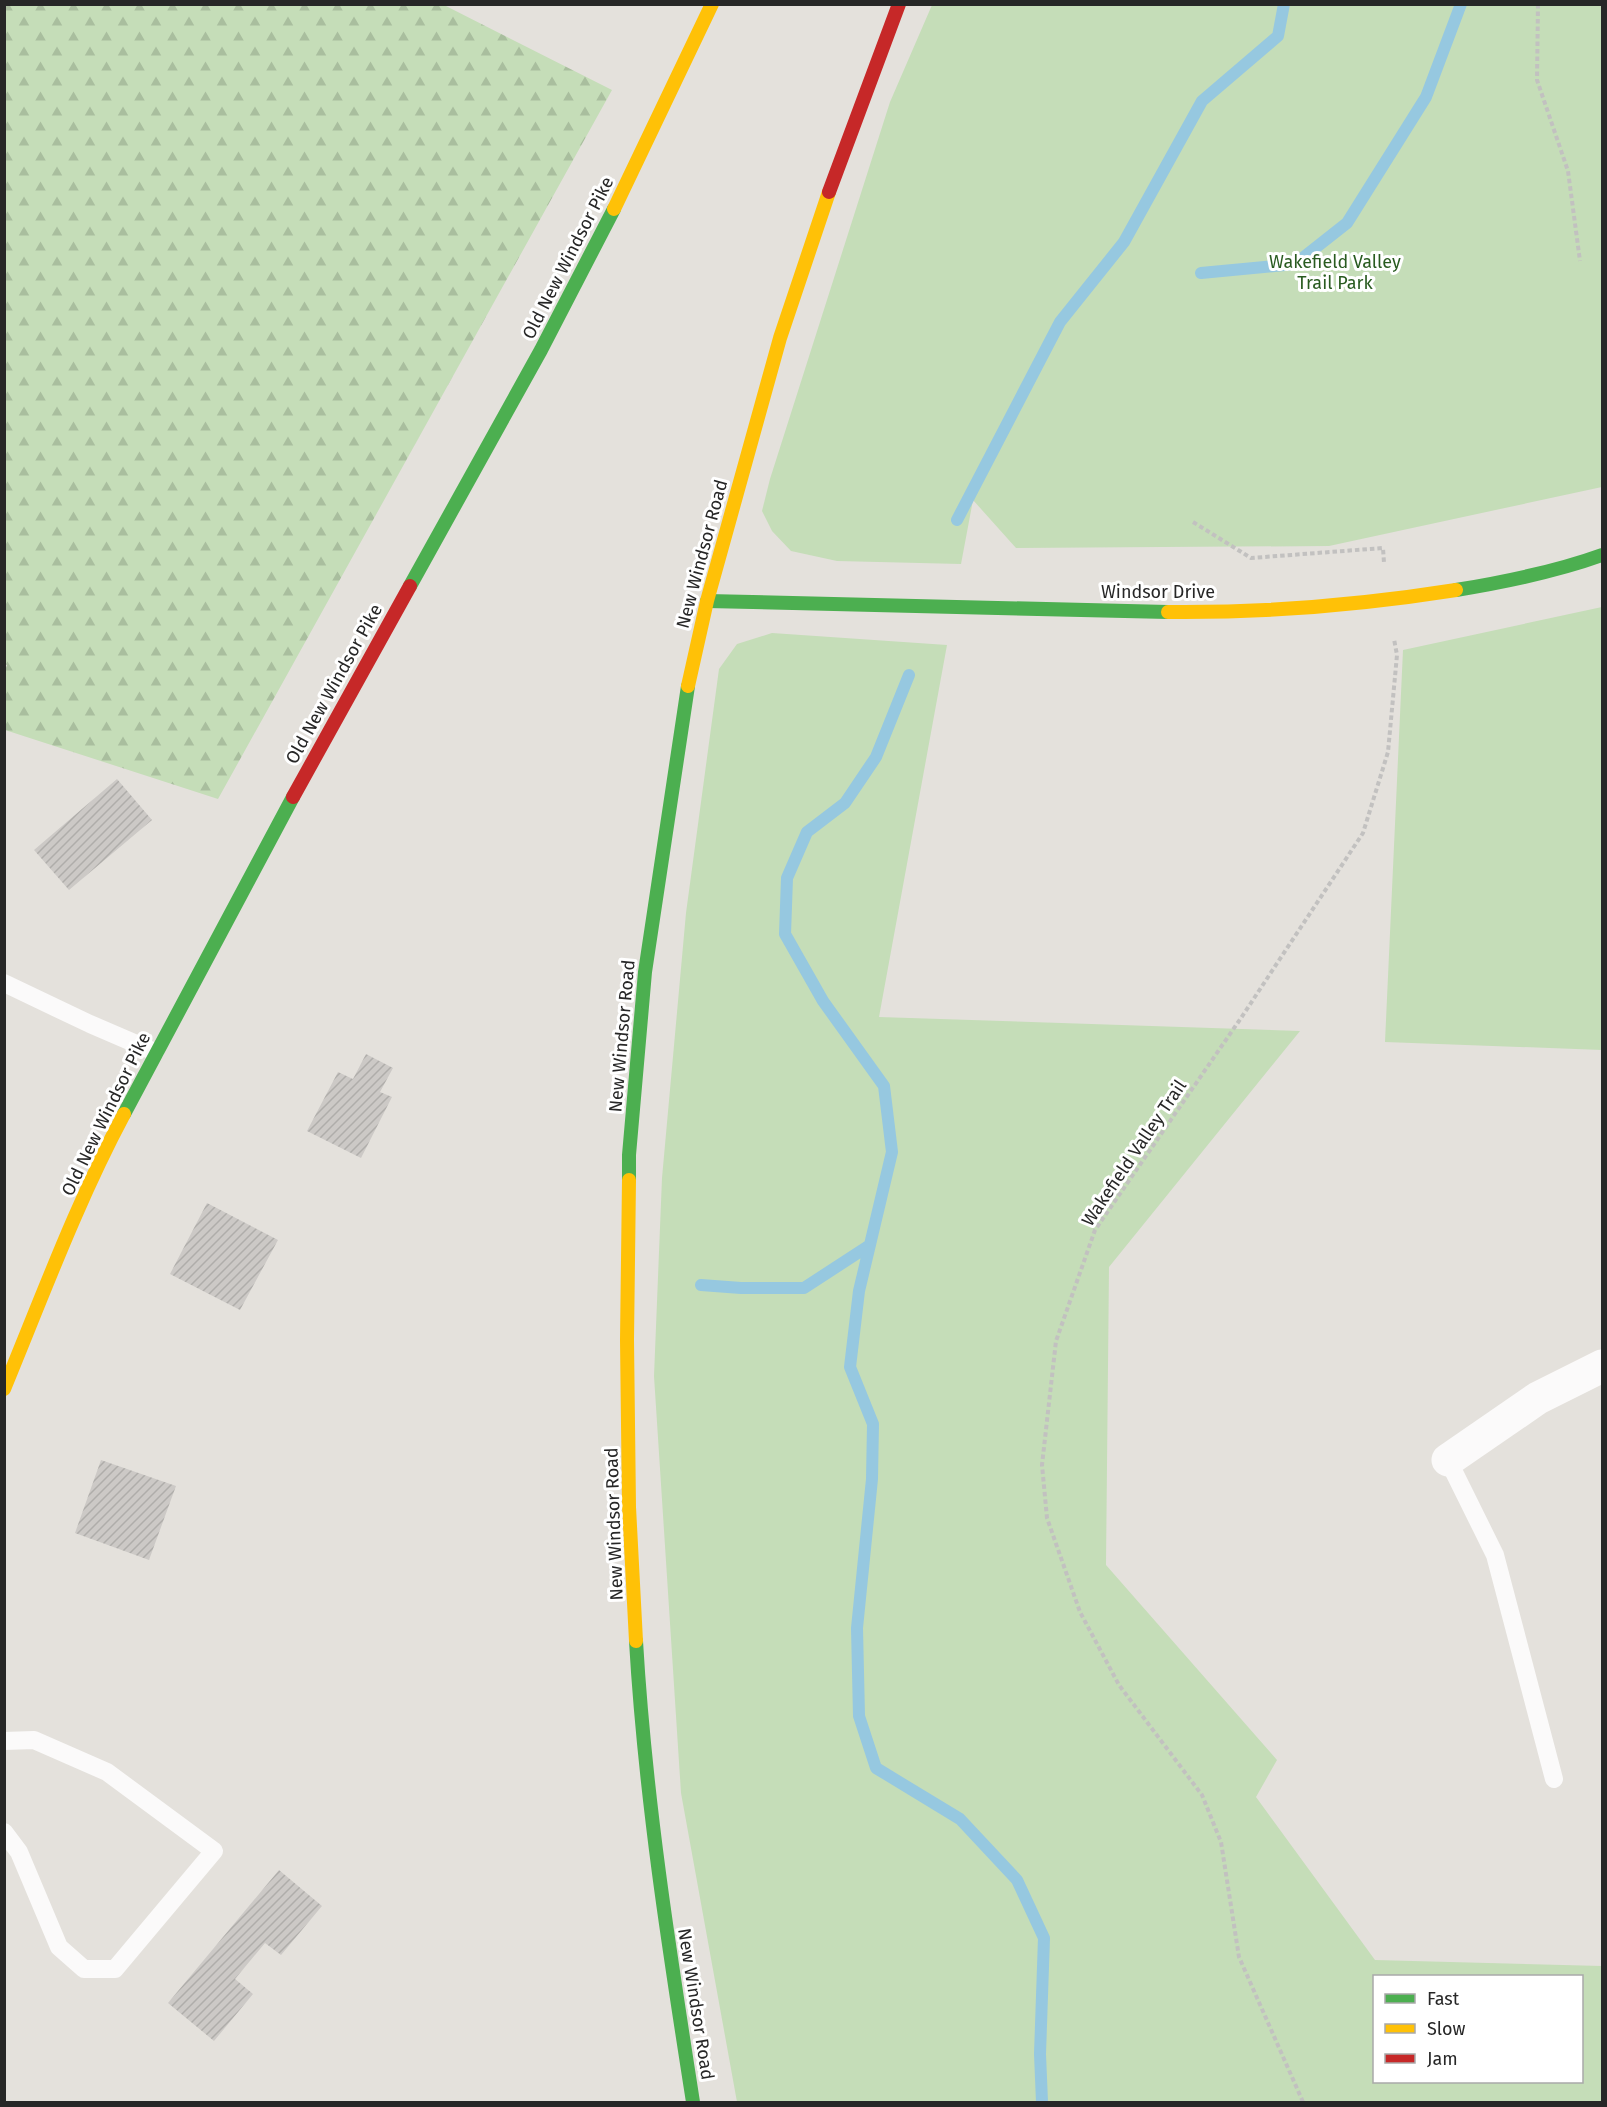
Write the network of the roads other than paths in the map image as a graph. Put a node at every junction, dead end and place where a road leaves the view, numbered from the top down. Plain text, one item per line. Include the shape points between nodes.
1 (712, 4) edge
2 (898, 4) edge
3 (1602, 555) edge
4 (707, 601) junction
5 (4, 983) edge
6 (155, 1052) junction
7 (1602, 1366) edge
8 (4, 1389) edge
9 (1448, 1460) joint
10 (4, 1741) edge
11 (1554, 1779) dead end
12 (4, 1832) edge
13 (693, 2103) edge

1 - 6 street, Old New Windsor Pike via 632,174 541,350
2 - 4 street, New Windsor Road via 842,153 780,338
3 - 4 street, Windsor Drive via 1486,585 1387,601 1293,609 1172,612
4 - 13 street, New Windsor Road via 690,672 645,972 629,1155 629,1507 641,1722 663,1910
5 - 6 lane
6 - 8 street, Old New Windsor Pike via 106,1147
7 - 9 street via 1538,1398
9 - 11 lane via 1495,1555
10 - 12 lane via 34,1740 107,1772 214,1851 115,1969 84,1969 59,1947 19,1852

